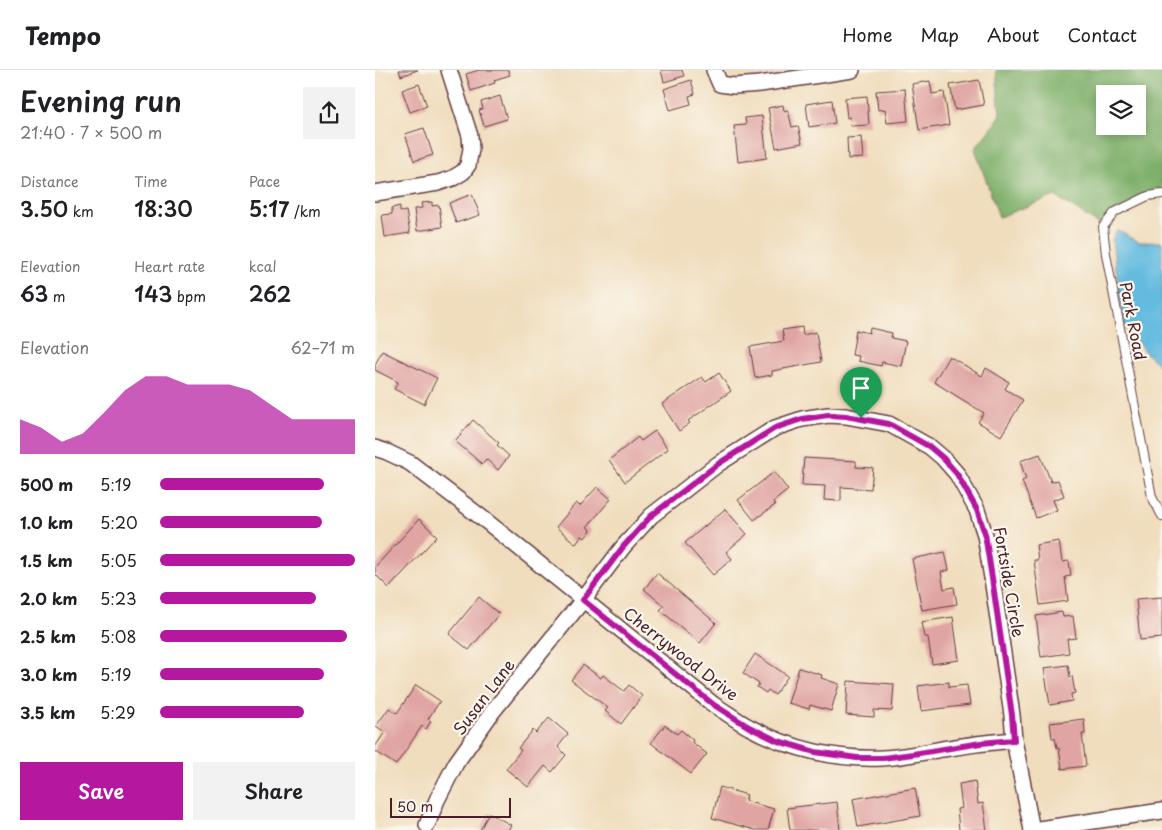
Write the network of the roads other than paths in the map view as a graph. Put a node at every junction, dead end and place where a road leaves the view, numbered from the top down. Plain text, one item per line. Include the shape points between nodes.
1 (449, 70) edge
2 (852, 70) edge
3 (717, 77) edge
4 (375, 193) edge
5 (1162, 194) edge
6 (375, 448) edge
7 (1162, 516) edge
8 (583, 600) junction
9 (1014, 740) junction
10 (1162, 811) edge
11 (427, 825) dead end
12 (1032, 830) edge

1 - 4 street via 471,136 468,165 463,172 438,183
2 - 3 street via 734,86
5 - 7 lane, Park Road via 1148,196 1115,212 1103,227 1152,497
6 - 8 street, Cherrywood Drive via 410,463
8 - 9 street, Cherrywood Drive via 714,705 778,741 815,752 883,758
8 - 9 street, Fortside Circle via 651,516 718,464 775,428 828,415 889,424 943,458 957,474 977,510 985,534
8 - 11 street, Susan Lane via 493,710 456,763
9 - 12 street, Fortside Circle
10 - 12 street

